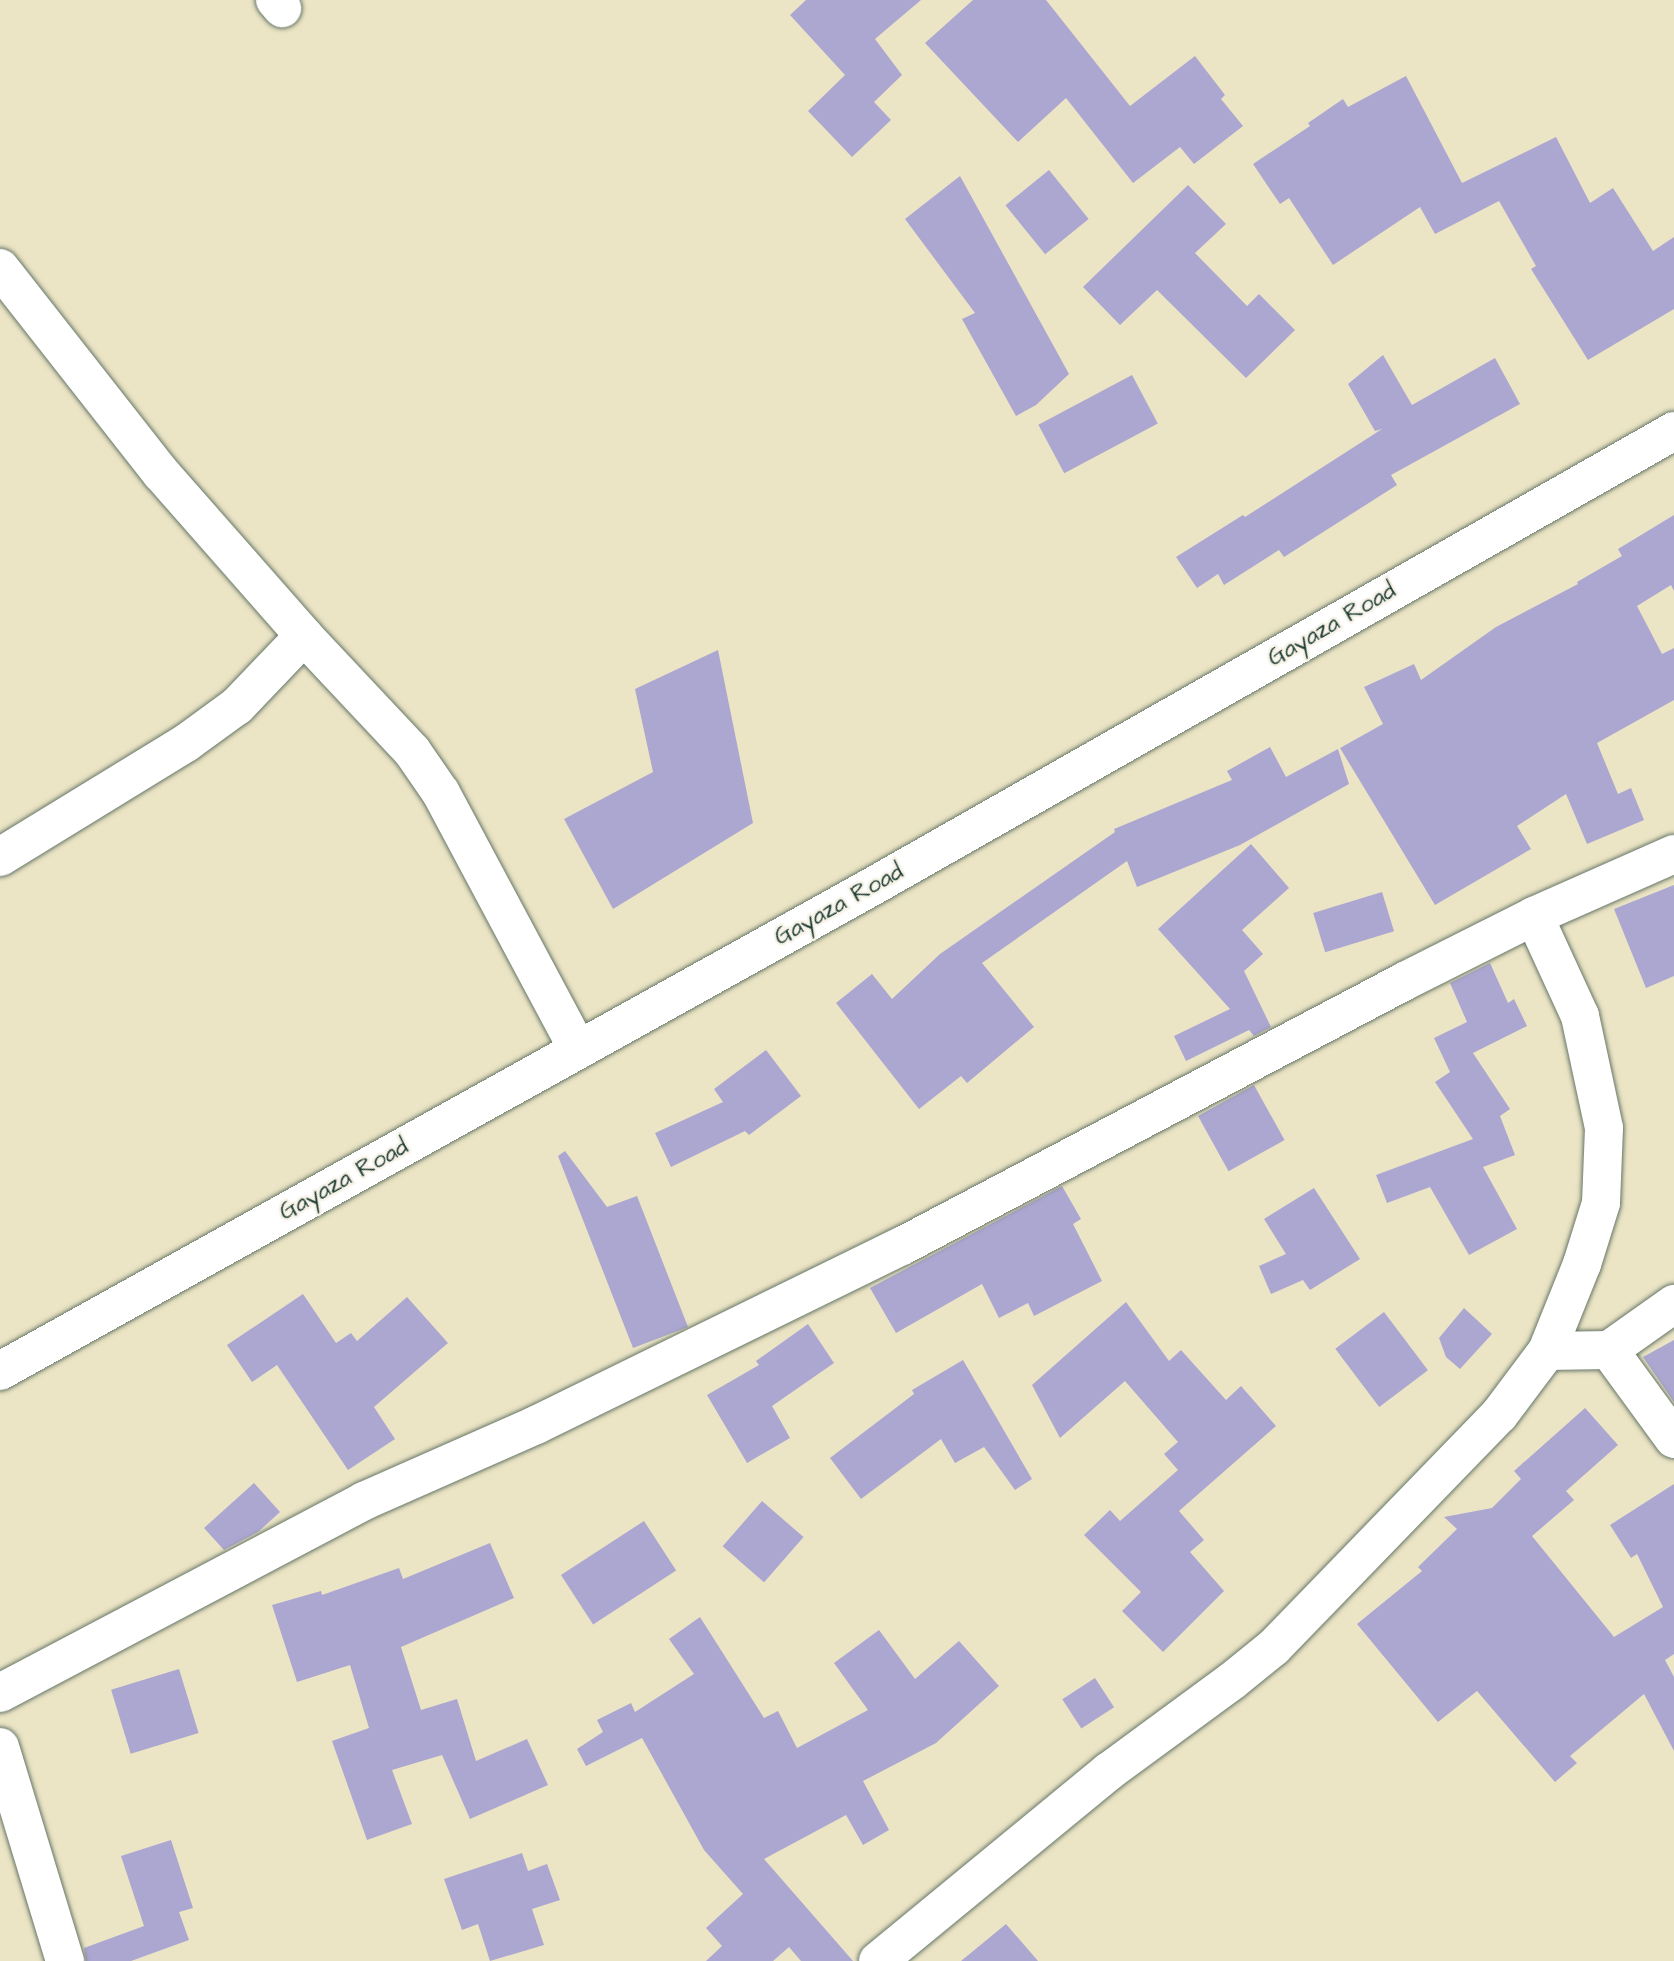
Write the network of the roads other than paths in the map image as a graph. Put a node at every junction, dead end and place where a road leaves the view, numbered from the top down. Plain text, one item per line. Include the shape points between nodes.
1 (0, 268) edge
2 (1674, 431) edge
3 (304, 636) junction
4 (1674, 854) edge
5 (0, 857) edge
6 (1534, 916) junction
7 (578, 1050) junction
8 (1674, 1304) edge
9 (1609, 1350) junction
10 (1547, 1351) junction
11 (0, 1371) edge
12 (1674, 1439) edge
13 (0, 1693) edge
14 (0, 1747) edge
15 (65, 1961) edge
16 (878, 1961) edge

1 - 3 street via 161,472
2 - 7 street, Gayaza Road
3 - 5 street via 237,706 186,743
3 - 7 street via 412,751 441,793
4 - 6 street
6 - 10 street via 1580,1016 1604,1128 1601,1203
6 - 13 street via 902,1246 536,1425 364,1502
7 - 11 street, Gayaza Road
8 - 9 street
9 - 10 street
9 - 12 street
10 - 16 street via 1499,1415 1274,1647 1108,1772
14 - 15 street

